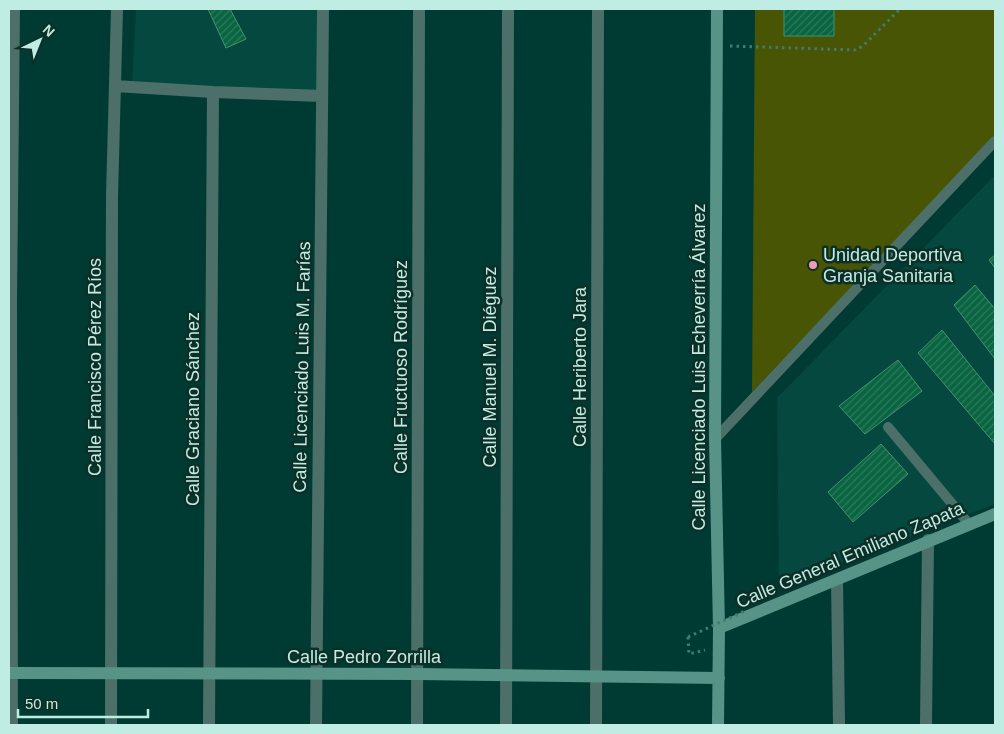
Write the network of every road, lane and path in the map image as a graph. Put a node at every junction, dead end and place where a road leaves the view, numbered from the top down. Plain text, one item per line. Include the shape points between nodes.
1 (14, 9) edge
2 (117, 9) edge
3 (323, 9) edge
4 (419, 9) edge
5 (508, 9) edge
6 (598, 9) edge
7 (717, 9) edge
8 (900, 9) edge
9 (717, 46) junction
10 (116, 86) junction
11 (213, 92) junction
12 (322, 96) junction
13 (995, 141) edge
14 (888, 427) dead end
15 (714, 439) junction
16 (995, 514) edge
17 (969, 524) junction
18 (928, 540) junction
19 (837, 580) junction
20 (747, 610) dead end
21 (719, 628) junction
22 (689, 654) dead end
23 (111, 673) junction
24 (10, 674) edge
25 (210, 674) junction
26 (316, 674) junction
27 (418, 674) junction
28 (507, 675) junction
29 (597, 677) junction
30 (719, 678) junction
31 (12, 725) edge
32 (111, 725) edge
33 (209, 725) edge
34 (316, 725) edge
35 (417, 725) edge
36 (506, 725) edge
37 (596, 725) edge
38 (718, 725) edge
39 (839, 725) edge
40 (926, 725) edge

1 - 24 street
2 - 10 street, Calle Francisco Pérez Ríos
3 - 12 street, Calle Licenciado Luis M. Farías
4 - 27 street, Calle Fructuoso Rodríguez
5 - 28 street, Calle Manuel M. Diéguez
6 - 29 street, Calle Heriberto Jara
7 - 9 street, Calle Licenciado Luis Echeverría Álvarez
8 - 9 path via 855,50
9 - 15 street, Calle Licenciado Luis Echeverría Álvarez
10 - 11 street
10 - 23 street, Calle Francisco Pérez Ríos via 112,196
11 - 12 street
11 - 25 street, Calle Graciano Sánchez
12 - 26 street, Calle Licenciado Luis M. Farías
13 - 15 lane
14 - 17 lane
15 - 21 street, Calle Licenciado Luis Echeverría Álvarez
16 - 17 street, Calle General Emiliano Zapata
17 - 18 street, Calle General Emiliano Zapata
18 - 19 street, Calle General Emiliano Zapata
18 - 40 street
19 - 21 street, Calle General Emiliano Zapata
19 - 39 street
20 - 22 path, bridge via 688,637
21 - 30 street, Calle Licenciado Luis Echeverría Álvarez
23 - 24 street, Calle Pedro Zorrilla
23 - 25 street, Calle Pedro Zorrilla
23 - 32 street, Calle Francisco Pérez Ríos
24 - 31 street
25 - 26 street, Calle Pedro Zorrilla
25 - 33 street, Calle Graciano Sánchez
26 - 27 street, Calle Pedro Zorrilla
26 - 34 street, Calle Licenciado Luis M. Farías
27 - 28 street, Calle Pedro Zorrilla
27 - 35 street, Calle Fructuoso Rodríguez
28 - 29 street, Calle Pedro Zorrilla
28 - 36 street, Calle Manuel M. Diéguez
29 - 30 street, Calle Pedro Zorrilla
29 - 37 street, Calle Heriberto Jara
30 - 38 street, Calle Licenciado Luis Echeverría Álvarez

